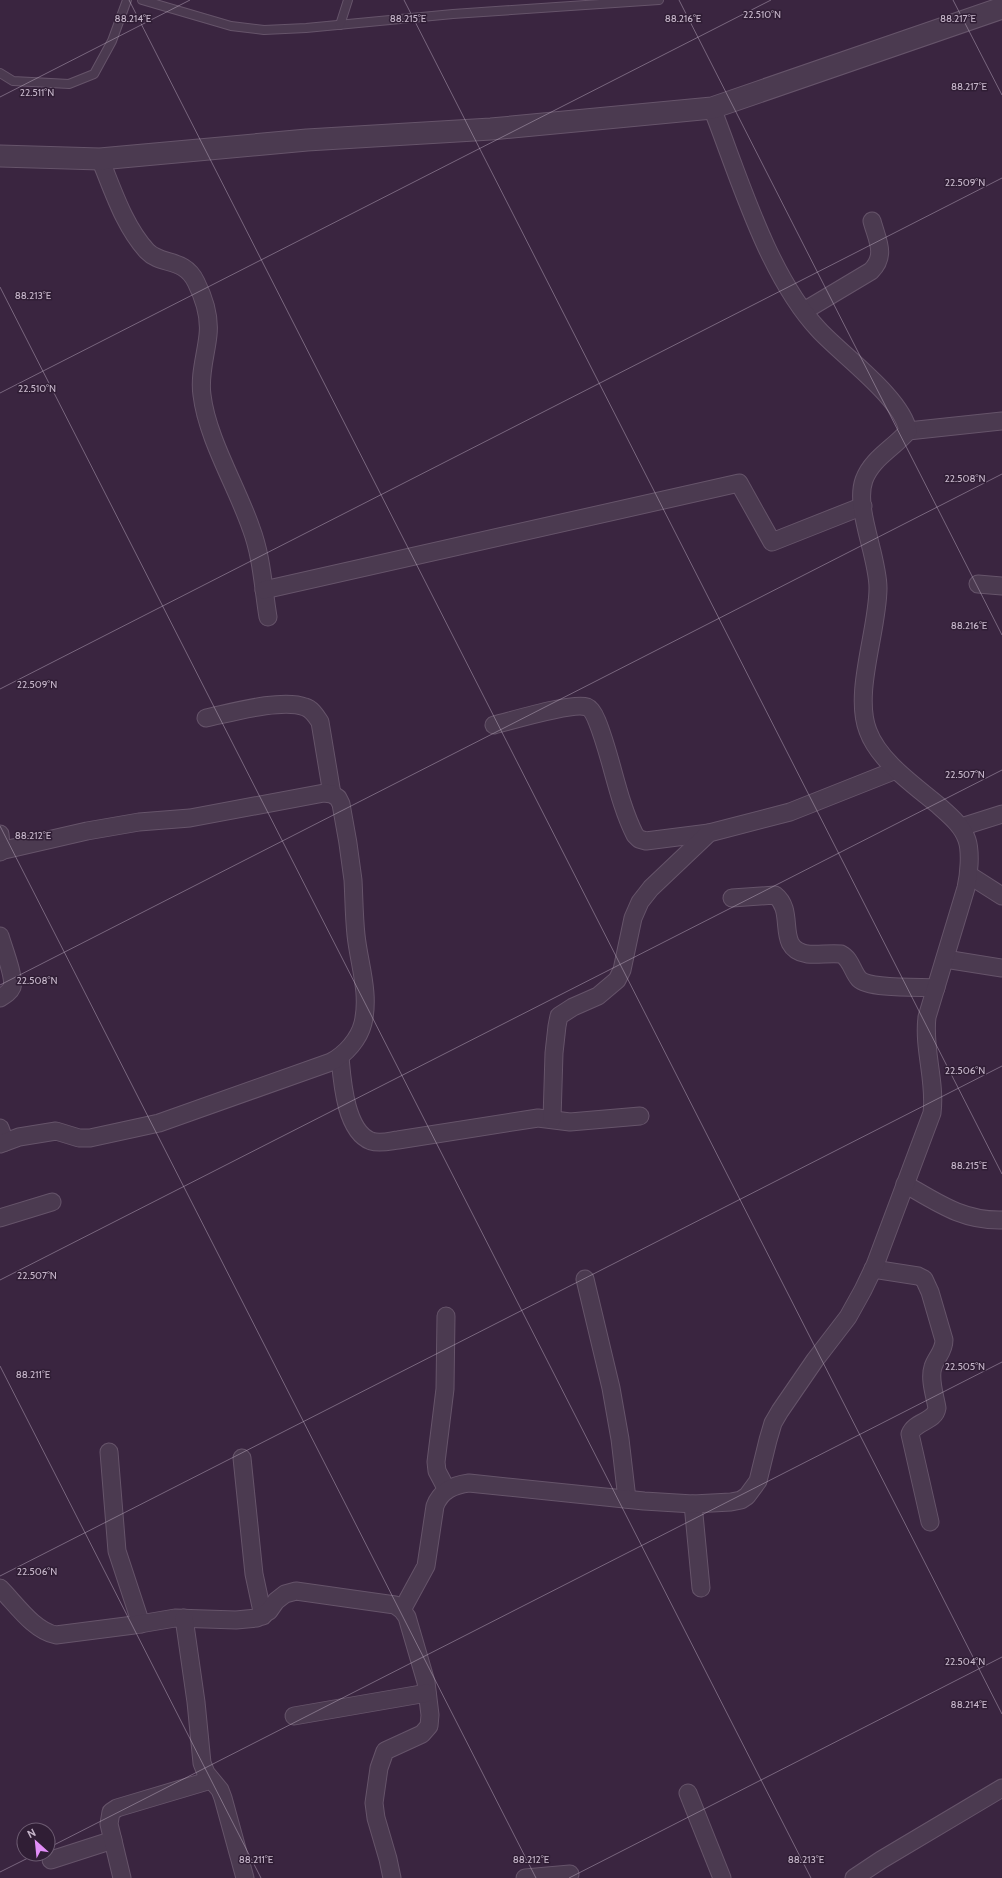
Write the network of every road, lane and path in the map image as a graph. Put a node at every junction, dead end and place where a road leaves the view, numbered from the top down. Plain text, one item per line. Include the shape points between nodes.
1 (127, 0) edge
2 (142, 0) edge
3 (348, 0) edge
4 (659, 0) edge
5 (603, 2) edge
6 (1002, 8) edge
7 (340, 25) junction
8 (0, 73) edge
9 (712, 108) junction
10 (0, 156) edge
11 (100, 159) junction
12 (872, 221) dead end
13 (804, 312) junction
14 (1002, 421) edge
15 (908, 431) junction
16 (863, 506) junction
17 (978, 584) dead end
18 (1002, 586) edge
19 (264, 590) junction
20 (268, 617) dead end
21 (206, 718) dead end
22 (494, 725) dead end
23 (896, 770) junction
24 (332, 794) junction
25 (1002, 814) edge
26 (961, 827) junction
27 (709, 833) junction
28 (0, 834) edge
29 (0, 852) edge
30 (969, 875) junction
31 (1002, 896) edge
32 (732, 898) dead end
33 (0, 936) edge
34 (945, 959) junction
35 (1002, 968) edge
36 (936, 988) junction
37 (0, 998) edge
38 (340, 1057) junction
39 (640, 1116) dead end
40 (552, 1119) junction
41 (2, 1138) edge
42 (905, 1184) junction
43 (52, 1202) dead end
44 (0, 1218) edge
45 (1002, 1220) edge
46 (873, 1269) junction
47 (585, 1279) dead end
48 (446, 1316) dead end
49 (109, 1452) dead end
50 (242, 1458) dead end
51 (447, 1490) junction
52 (627, 1499) junction
53 (693, 1504) junction
54 (930, 1522) dead end
55 (0, 1588) edge
56 (701, 1588) dead end
57 (402, 1610) junction
58 (263, 1616) junction
59 (184, 1618) junction
60 (141, 1624) junction
61 (427, 1693) junction
62 (294, 1716) dead end
63 (211, 1780) junction
64 (1002, 1788) edge
65 (688, 1793) dead end
66 (113, 1840) junction
67 (56, 1858) edge
68 (570, 1874) dead end
69 (122, 1878) edge
70 (245, 1878) edge
71 (392, 1878) edge
72 (525, 1878) edge
73 (722, 1878) edge
74 (854, 1878) edge

1 - 8 lane via 112,41 94,74 69,84 13,81
2 - 7 lane via 231,26 264,30
3 - 7 lane
4 - 5 lane
5 - 7 lane
6 - 9 street
9 - 11 street via 491,129 307,140
9 - 13 street via 752,213 791,294
10 - 11 street
11 - 19 street via 124,215 147,251 188,271 202,294 208,333 202,395 207,418 251,528 261,565
12 - 13 street via 881,253 878,263 871,271
13 - 15 street via 889,398 904,418
14 - 15 street
15 - 16 street via 871,467 863,485
16 - 19 street via 772,542 739,483
16 - 23 street via 877,569 878,588 863,711 875,745
17 - 18 street
19 - 20 street
21 - 24 street via 268,706 291,704 306,707 320,722
22 - 27 street via 551,710 586,707 592,711 598,722 615,781 635,835 646,841
23 - 26 street
23 - 27 street via 790,812
24 - 29 street via 324,793 190,818 139,822 63,836
24 - 38 street via 341,804 349,846 356,937 366,1003 363,1023 356,1038
25 - 26 street
26 - 30 street via 967,840
27 - 40 street via 651,888 640,902 632,918 622,970 617,980 598,996 559,1016 555,1042
28 - 29 street
30 - 31 street
30 - 34 street
32 - 36 street via 775,895 786,909 788,940 791,946 807,954 846,956 860,980 899,987
33 - 37 street via 12,986
34 - 35 street
34 - 36 street
36 - 42 street via 925,1028 933,1085 932,1113
38 - 40 street via 346,1105 359,1131 371,1140 382,1142 538,1118
38 - 41 street via 159,1123 90,1138 79,1138 56,1131
39 - 40 street via 570,1122
42 - 45 street via 955,1213
42 - 46 street
43 - 44 street
46 - 53 street via 848,1317 815,1360 773,1423 754,1488 741,1500
46 - 54 street via 924,1279 944,1340 944,1347 933,1366 932,1373 936,1413 912,1428 910,1434
47 - 52 street via 611,1388
48 - 51 street via 445,1389 436,1462 437,1471
49 - 60 street via 117,1551
50 - 58 street via 254,1574
51 - 52 street via 469,1483
51 - 57 street via 438,1498 435,1506 426,1566
52 - 53 street
53 - 56 street
55 - 60 street via 38,1629 47,1633 56,1635
57 - 58 street via 395,1605 296,1591 285,1594
57 - 61 street via 407,1617
58 - 59 street via 236,1620
59 - 60 street
59 - 63 street via 202,1763
61 - 62 street
61 - 71 street via 430,1715 428,1726 422,1734 385,1751 378,1768 374,1803
63 - 66 street via 117,1808 109,1817
63 - 70 street via 224,1798
64 - 74 street
65 - 73 street
66 - 67 street
66 - 69 street
68 - 72 street

